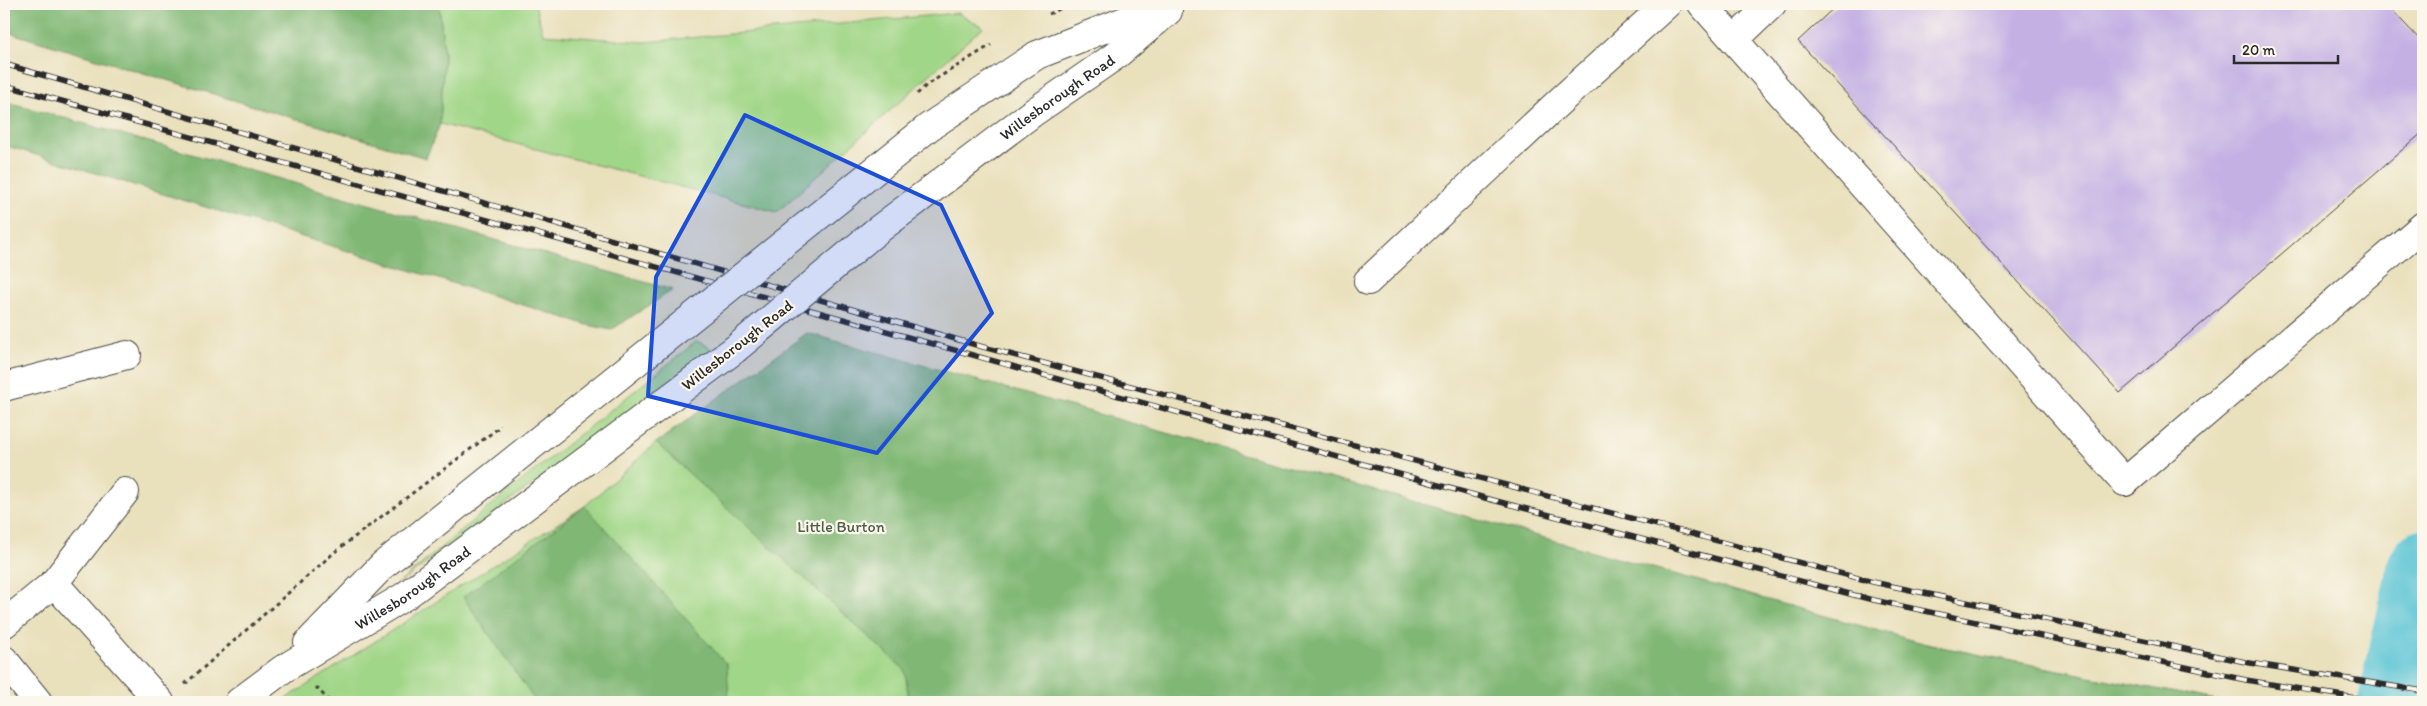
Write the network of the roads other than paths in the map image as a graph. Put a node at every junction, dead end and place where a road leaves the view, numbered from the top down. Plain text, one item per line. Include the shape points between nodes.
1 (1168, 4) edge
2 (1177, 4) edge
3 (1667, 4) edge
4 (1702, 4) edge
5 (1772, 4) edge
6 (1734, 40) junction
7 (2423, 226) edge
8 (1368, 281) dead end
9 (128, 355) dead end
10 (4, 387) edge
11 (125, 492) dead end
12 (54, 583) junction
13 (4, 624) edge
14 (4, 660) edge
15 (283, 669) junction
16 (169, 696) edge
17 (38, 702) edge
18 (239, 702) edge

1 - 15 main road, Willesborough Road, bridge via 1037,55 929,127 383,565
2 - 15 main road, Willesborough Road, bridge via 1115,56 1031,114 874,234 734,350 405,596
3 - 8 main road
4 - 6 main road
5 - 6 main road
6 - 7 main road via 2125,482
9 - 10 main road
11 - 12 main road
12 - 13 main road
12 - 16 main road
14 - 17 main road
15 - 18 main road, Willesborough Road

